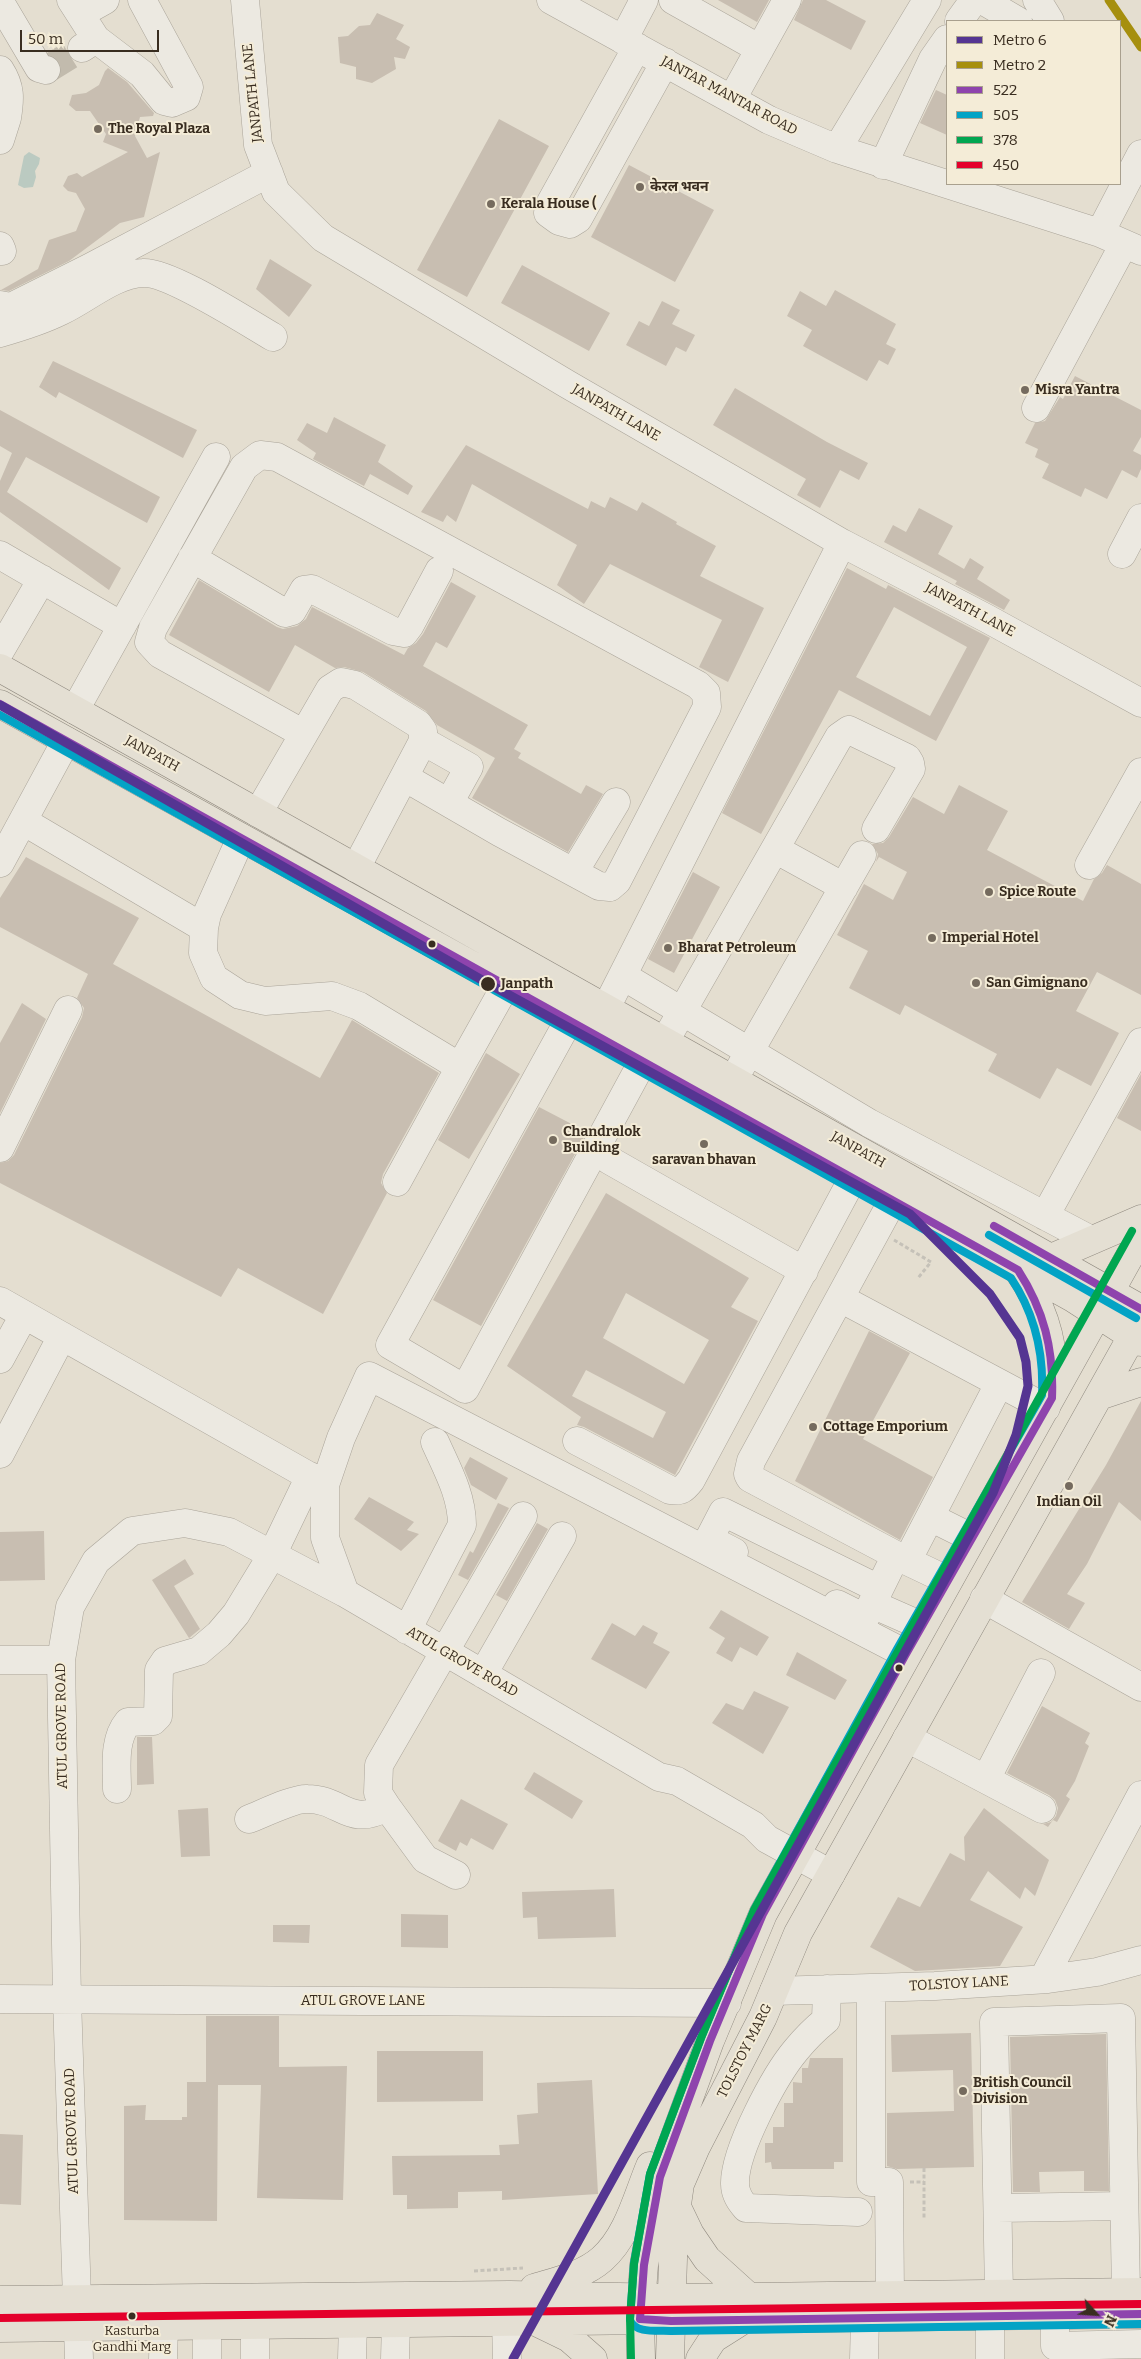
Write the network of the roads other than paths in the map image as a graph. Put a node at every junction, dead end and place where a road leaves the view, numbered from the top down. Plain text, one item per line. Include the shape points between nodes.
1 (105, 0) edge
2 (142, 0) edge
3 (551, 0) edge
4 (644, 0) edge
5 (673, 0) edge
6 (787, 0) edge
7 (928, 0) edge
8 (974, 0) edge
9 (982, 0) edge
10 (1037, 0) edge
11 (244, 1) edge
12 (0, 2) edge
13 (75, 7) edge
14 (960, 20) edge
15 (1016, 20) edge
16 (1049, 20) edge
17 (946, 40) edge
18 (630, 43) junction
19 (760, 49) junction
20 (665, 62) junction
21 (0, 70) edge
22 (46, 70) dead end
23 (732, 99) junction
24 (2, 124) edge
25 (837, 149) junction
26 (1141, 154) edge
27 (882, 165) junction
28 (269, 172) junction
29 (946, 185) edge
30 (946, 185) edge
31 (1100, 233) junction
32 (1133, 248) edge
33 (0, 305) edge
34 (0, 332) edge
35 (273, 337) dead end
36 (1036, 408) dead end
37 (216, 456) dead end
38 (1141, 518) edge
39 (842, 543) junction
40 (0, 554) edge
41 (1122, 554) dead end
42 (192, 558) junction
43 (439, 571) dead end
44 (42, 579) junction
45 (122, 626) junction
46 (0, 650) edge
47 (0, 668) edge
48 (1141, 703) edge
49 (0, 704) edge
50 (75, 710) junction
51 (304, 734) junction
52 (66, 740) junction
53 (423, 741) junction
54 (1141, 772) edge
55 (404, 777) junction
56 (616, 802) dead end
57 (449, 803) junction
58 (258, 814) junction
59 (22, 821) junction
60 (876, 830) dead end
61 (241, 838) junction
62 (775, 849) junction
63 (862, 855) dead end
64 (0, 864) edge
65 (1089, 865) dead end
66 (356, 868) junction
67 (574, 872) junction
68 (844, 887) junction
69 (204, 928) junction
70 (623, 976) junction
71 (506, 985) junction
72 (606, 1008) junction
73 (68, 1010) dead end
74 (682, 1011) junction
75 (569, 1020) junction
76 (665, 1041) junction
77 (1141, 1042) edge
78 (749, 1052) junction
79 (651, 1066) junction
80 (460, 1067) junction
81 (733, 1080) junction
82 (817, 1092) junction
83 (803, 1119) junction
84 (869, 1123) junction
85 (0, 1148) edge
86 (855, 1148) junction
87 (609, 1160) junction
88 (853, 1178) junction
89 (397, 1182) dead end
90 (893, 1200) junction
91 (1045, 1216) junction
92 (1141, 1219) edge
93 (1141, 1236) edge
94 (1091, 1240) junction
95 (1051, 1258) junction
96 (1018, 1270) junction
97 (804, 1271) junction
98 (0, 1301) edge
99 (1104, 1303) junction
100 (853, 1305) dead end
101 (1141, 1309) edge
102 (24, 1315) junction
103 (1138, 1333) edge
104 (62, 1336) junction
105 (0, 1359) edge
106 (492, 1369) dead end
107 (1141, 1382) edge
108 (999, 1384) junction
109 (1099, 1396) junction
110 (1049, 1403) junction
111 (577, 1441) dead end
112 (435, 1442) dead end
113 (0, 1454) edge
114 (318, 1480) junction
115 (758, 1482) junction
116 (523, 1516) dead end
117 (930, 1517) junction
118 (562, 1536) dead end
119 (972, 1538) junction
120 (272, 1555) junction
121 (901, 1558) junction
122 (947, 1580) junction
123 (345, 1593) junction
124 (876, 1596) junction
125 (984, 1599) junction
126 (922, 1626) junction
127 (407, 1630) junction
128 (447, 1651) junction
129 (906, 1654) junction
130 (0, 1660) edge
131 (61, 1660) junction
132 (1041, 1673) dead end
133 (483, 1674) junction
134 (1141, 1686) edge
135 (907, 1738) junction
136 (986, 1779) junction
137 (117, 1789) dead end
138 (1141, 1794) edge
139 (387, 1807) junction
140 (1042, 1809) dead end
141 (249, 1819) dead end
142 (795, 1856) junction
143 (831, 1874) junction
144 (456, 1875) dead end
145 (1141, 1960) edge
146 (1044, 1979) junction
147 (871, 1988) junction
148 (826, 1989) junction
149 (774, 1991) junction
150 (0, 1998) edge
151 (67, 1999) junction
152 (727, 2003) junction
153 (1141, 2037) edge
154 (710, 2041) junction
155 (1132, 2202) edge
156 (677, 2206) junction
157 (998, 2208) junction
158 (858, 2212) dead end
159 (890, 2295) junction
160 (78, 2299) junction
161 (0, 2300) edge
162 (1136, 2300) edge
163 (995, 2306) junction
164 (508, 2308) junction
165 (642, 2308) junction
166 (746, 2309) junction
167 (672, 2310) junction
168 (1054, 2316) junction
169 (865, 2319) junction
170 (533, 2320) junction
171 (396, 2323) junction
172 (352, 2324) junction
173 (255, 2325) junction
174 (164, 2326) junction
175 (207, 2326) junction
176 (0, 2328) edge
177 (79, 2328) junction
178 (1141, 2344) edge
179 (1055, 2352) edge
180 (79, 2359) edge
181 (163, 2359) edge
182 (207, 2359) edge
183 (255, 2359) edge
184 (352, 2359) edge
185 (395, 2359) edge
186 (507, 2359) edge
187 (593, 2359) edge
188 (642, 2359) edge
189 (670, 2359) edge
190 (700, 2359) edge
191 (864, 2359) edge
192 (990, 2359) edge

1 - 13 street
2 - 13 street via 189,86 186,97 168,104 142,74 89,44
3 - 18 street, JANTAR MANTAR ROAD
4 - 18 street
5 - 19 street
6 - 19 street
7 - 25 street
8 - 14 street
9 - 15 street
10 - 16 street
11 - 28 street, JANPATH LANE via 258,145
12 - 22 street via 38,68
17 - 27 street via 933,59
18 - 20 street, JANTAR MANTAR ROAD
18 - 20 street via 551,202 548,214 559,221 570,224 578,219
19 - 23 street
20 - 23 street, JANTAR MANTAR ROAD
21 - 24 street via 11,96
23 - 25 street, JANTAR MANTAR ROAD via 769,120
25 - 27 street, JANTAR MANTAR ROAD
26 - 31 street
27 - 29 street, JANTAR MANTAR ROAD
28 - 33 street via 11,307
28 - 39 street, JANPATH LANE via 276,192 323,238
30 - 31 street, JANTAR MANTAR ROAD
31 - 32 street, JANTAR MANTAR ROAD
32 - 36 street
34 - 35 street via 29,325 126,276 145,272 171,279
37 - 45 street
38 - 41 street
39 - 48 street, JANPATH LANE
39 - 70 street
40 - 44 street
42 - 43 street via 285,614 292,611 304,590 312,589 393,631 404,633
42 - 51 street via 153,628 149,642 160,654
42 - 67 street via 244,467 260,455 277,457 698,685 706,693 706,707 617,881 610,887 599,886
44 - 45 street
44 - 46 street
45 - 50 street
47 - 50 main road, JANPATH
49 - 52 main road, JANPATH
50 - 58 main road, JANPATH
51 - 53 street via 330,689 341,682 355,685 418,724 424,731
51 - 58 street
52 - 59 street
52 - 61 main road, JANPATH
53 - 55 street
53 - 57 street via 469,768
54 - 65 street
55 - 57 street
55 - 66 street
56 - 67 street
57 - 67 street
58 - 66 main road, JANPATH
59 - 64 street
59 - 69 street
60 - 62 street via 910,763 907,758 849,730 839,737
61 - 69 street via 207,914
61 - 71 main road, JANPATH
62 - 68 street
62 - 74 street
63 - 68 street
66 - 72 main road, JANPATH
68 - 78 street
69 - 80 street via 203,952 214,978 240,995 265,1001 332,996 360,1006
70 - 72 street
70 - 74 street
71 - 75 main road, JANPATH
71 - 80 street
72 - 76 main road, JANPATH
73 - 85 street
74 - 76 street
74 - 78 street
75 - 79 main road, JANPATH
75 - 79 street via 390,1346 465,1389
76 - 81 main road, JANPATH
77 - 91 street
78 - 81 street
78 - 82 street
79 - 87 street
79 - 88 main road, JANPATH
80 - 89 street
81 - 83 main road, JANPATH
82 - 83 street
82 - 84 street
83 - 86 main road, JANPATH
84 - 86 street
84 - 91 street
86 - 95 main road, JANPATH
87 - 97 street
87 - 106 street
88 - 90 main road, JANPATH
88 - 97 street
90 - 96 main road, JANPATH
90 - 115 street via 751,1461 748,1474
91 - 94 street
92 - 94 main road
93 - 99 main road
94 - 95 main road
95 - 99 main road, JANPATH
96 - 99 main road, JANPATH
96 - 110 main road via 1038,1303 1051,1340 1053,1359
97 - 111 street via 684,1489 670,1490
98 - 102 street
99 - 101 main road, JANPATH
99 - 103 main road, JANPATH
99 - 110 main road
100 - 108 street
102 - 104 street
102 - 105 street
103 - 109 main road, TOLSTOY MARG
104 - 113 street
104 - 114 street
107 - 109 main road
108 - 110 street
108 - 117 street
109 - 125 main road, TOLSTOY MARG
110 - 119 main road
112 - 127 street via 455,1487 462,1511 462,1525
114 - 120 street
114 - 123 street via 325,1538
114 - 129 street via 369,1376
115 - 121 street
115 - 124 street via 738,1519
116 - 128 street
117 - 119 street
117 - 121 street
118 - 133 street
119 - 122 main road
120 - 123 street, ATUL GROVE ROAD
120 - 131 street, ATUL GROVE ROAD via 230,1532 185,1523 132,1531 96,1561 70,1607
120 - 137 street via 236,1614 219,1634 199,1651 165,1661 159,1670 158,1716 153,1721 128,1722 118,1740
121 - 122 street
121 - 124 street
122 - 126 main road
123 - 127 street, ATUL GROVE ROAD
124 - 126 street
125 - 134 street
125 - 135 main road, TOLSTOY MARG
126 - 129 main road
127 - 128 street, ATUL GROVE ROAD
128 - 133 street, ATUL GROVE ROAD
128 - 139 street via 379,1765 378,1793
129 - 142 main road
130 - 131 street
131 - 151 street, ATUL GROVE ROAD
132 - 136 street
133 - 142 street, ATUL GROVE ROAD via 660,1777 678,1781 753,1825 767,1839
135 - 136 street
135 - 143 main road, TOLSTOY MARG
136 - 140 street
138 - 146 street
139 - 141 street via 353,1815 328,1801 305,1798
139 - 144 street via 425,1858
142 - 143 street, ATUL GROVE ROAD
142 - 152 main road via 763,1914
143 - 149 main road, TOLSTOY MARG via 798,1933
145 - 146 street, TOLSTOY LANE via 1096,1972
146 - 147 street, TOLSTOY LANE
147 - 148 street, TOLSTOY LANE
147 - 159 street via 871,2182 889,2182
148 - 149 street, TOLSTOY LANE
148 - 158 street via 826,2020 794,2051 773,2087 751,2127 739,2160 735,2184 738,2199 746,2208
149 - 156 main road, TOLSTOY MARG via 696,2147 680,2184
150 - 151 street, ATUL GROVE LANE
151 - 152 street, ATUL GROVE LANE
151 - 160 street, ATUL GROVE ROAD
152 - 154 main road
153 - 155 street via 1134,2037 1136,2199
154 - 164 main road via 681,2090 621,2236 602,2260
154 - 165 main road via 660,2178 647,2246
155 - 157 street
155 - 157 street via 1121,2018 994,2022
155 - 162 street
156 - 166 main road via 707,2260
156 - 167 main road, TOLSTOY MARG
157 - 163 street
159 - 163 main road
159 - 166 main road
160 - 161 main road
160 - 164 main road
160 - 177 street, ATUL GROVE ROAD
162 - 163 main road
162 - 168 main road
163 - 168 main road
163 - 169 main road
163 - 192 street
164 - 165 main road
164 - 170 main road
164 - 171 main road
164 - 186 street
165 - 167 main road
165 - 170 main road
165 - 188 main road
166 - 167 main road
166 - 169 main road
166 - 190 main road via 713,2340
167 - 189 main road, TOLSTOY MARG
168 - 179 street
169 - 191 street
170 - 187 main road via 569,2338
171 - 172 main road
171 - 185 street
172 - 173 main road
172 - 184 street
173 - 175 main road
173 - 183 street
174 - 175 main road
174 - 177 main road
174 - 181 street
175 - 182 street
176 - 177 main road
177 - 180 street, ATUL GROVE ROAD
178 - 179 street

